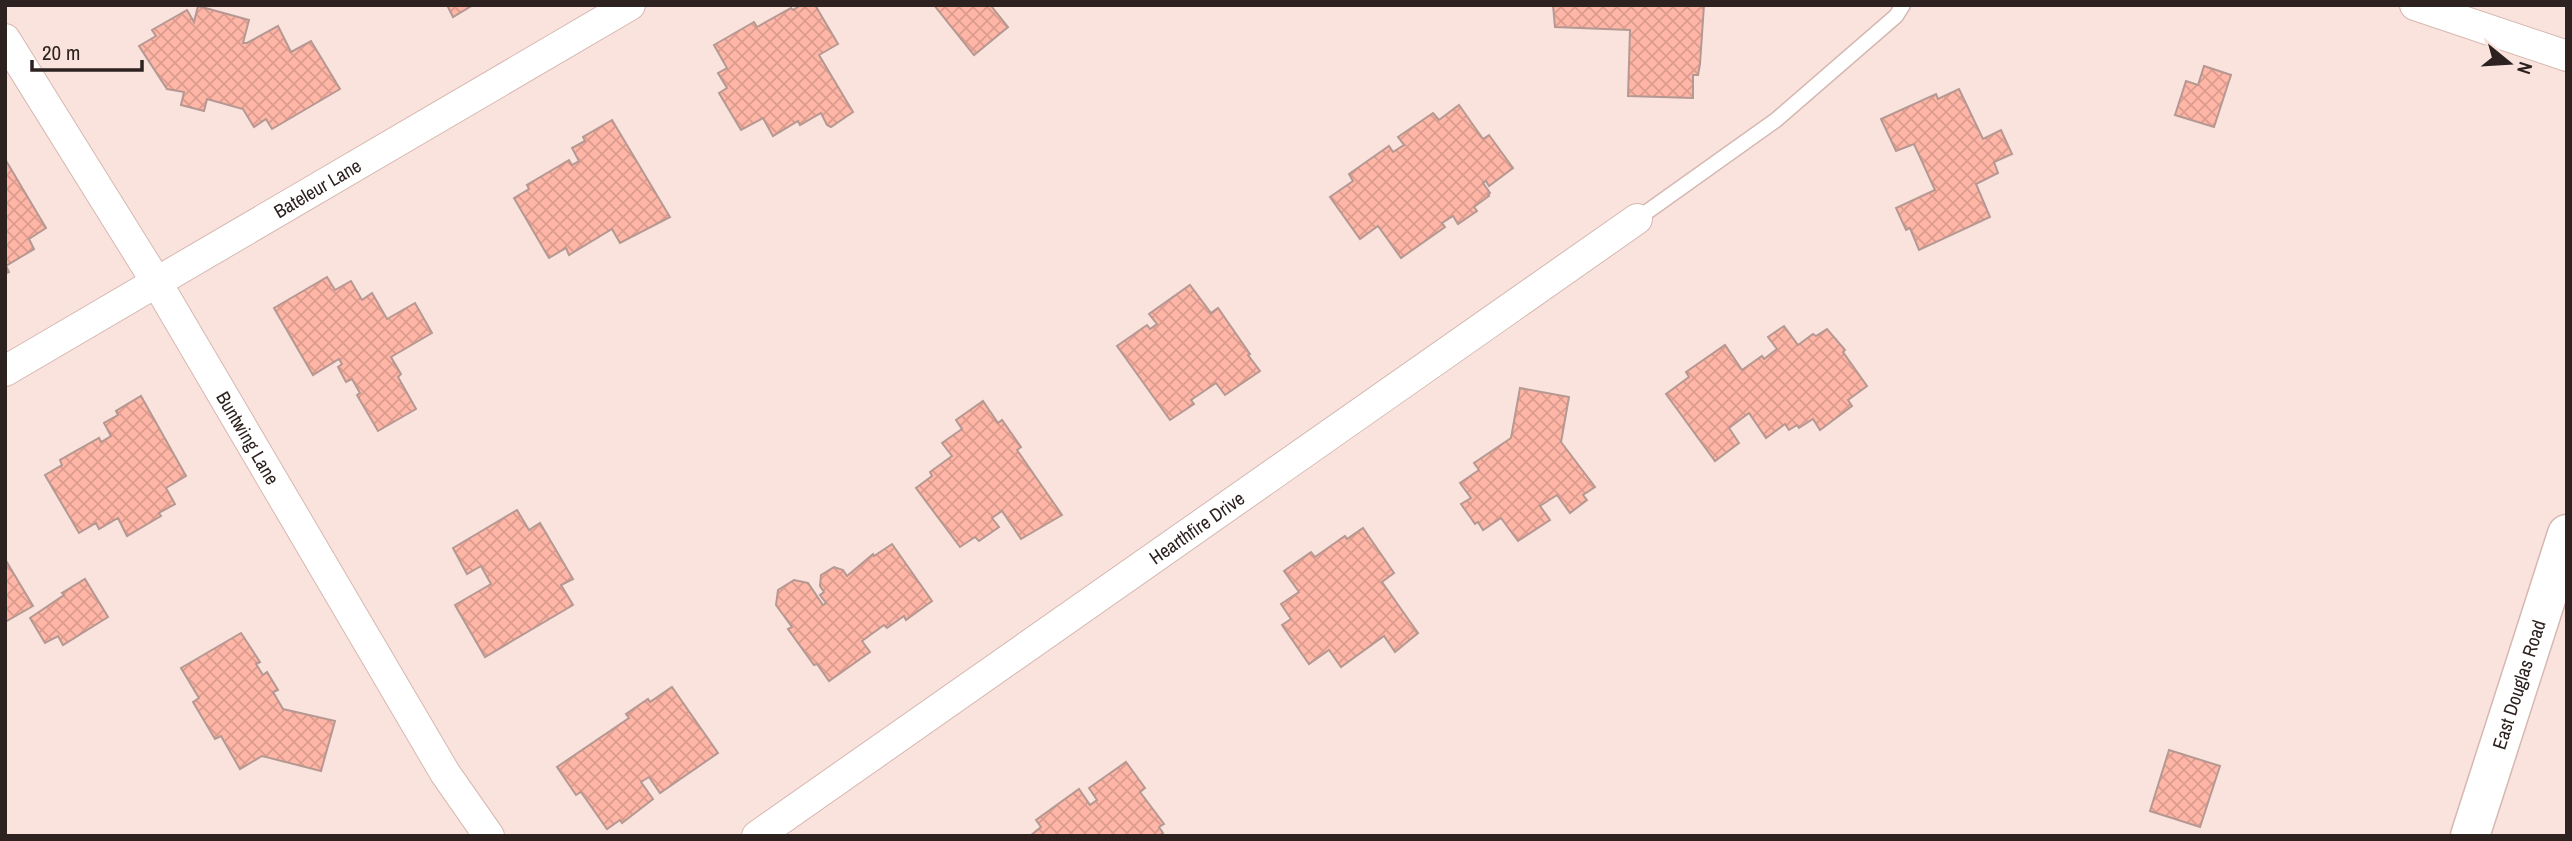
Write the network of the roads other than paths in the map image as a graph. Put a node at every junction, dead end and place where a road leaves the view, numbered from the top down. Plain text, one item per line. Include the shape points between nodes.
1 (630, 5) edge
2 (1903, 5) edge
3 (2415, 5) edge
4 (5, 40) edge
5 (2567, 56) edge
6 (1637, 219) joint
7 (157, 283) junction
8 (5, 371) edge
9 (2567, 534) edge
10 (489, 836) edge
11 (757, 836) edge
12 (2470, 836) edge

1 - 7 street, Bateleur Lane
2 - 6 lane via 1776,120
3 - 5 street
4 - 7 street, Buntwing Lane
6 - 11 street, Hearthfire Drive
7 - 8 street, Bateleur Lane
7 - 10 street, Buntwing Lane via 438,761
9 - 12 street, East Douglas Road

